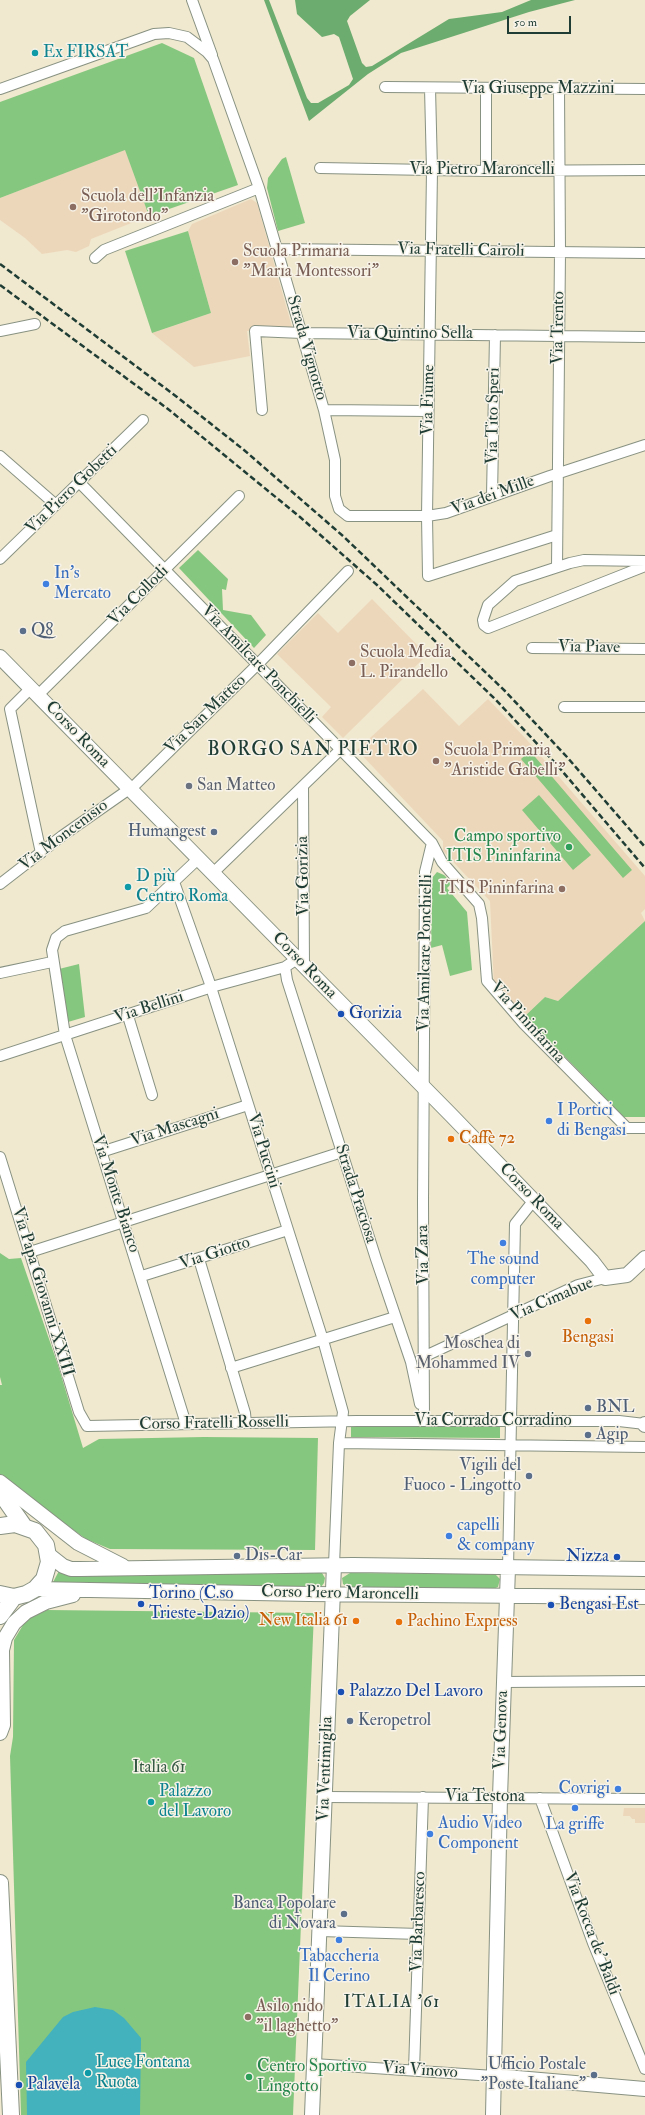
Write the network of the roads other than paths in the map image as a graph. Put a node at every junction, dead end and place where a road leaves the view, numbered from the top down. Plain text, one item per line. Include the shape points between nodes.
1 (192, 0) edge
2 (213, 59) junction
3 (385, 87) dead end
4 (430, 88) junction
5 (558, 88) junction
6 (0, 89) edge
7 (486, 89) junction
8 (645, 89) edge
9 (320, 168) dead end
10 (432, 170) junction
11 (645, 170) edge
12 (486, 171) junction
13 (560, 171) junction
14 (259, 188) junction
15 (277, 249) junction
16 (430, 251) junction
17 (560, 252) junction
18 (645, 253) edge
19 (95, 258) dead end
20 (35, 324) dead end
21 (0, 331) edge
22 (302, 334) junction
23 (429, 334) junction
24 (496, 335) junction
25 (558, 335) junction
26 (645, 337) edge
27 (262, 410) dead end
28 (324, 410) junction
29 (428, 411) junction
30 (143, 420) dead end
31 (645, 445) edge
32 (0, 456) edge
33 (558, 473) junction
34 (80, 482) junction
35 (239, 496) dead end
36 (492, 496) junction
37 (56, 505) junction
38 (339, 509) joint
39 (427, 516) junction
40 (557, 535) junction
41 (0, 559) edge
42 (645, 561) edge
43 (645, 566) edge
44 (557, 567) junction
45 (165, 570) junction
46 (348, 571) dead end
47 (532, 648) dead end
48 (645, 649) edge
49 (0, 657) edge
50 (258, 664) junction
51 (34, 692) junction
52 (564, 707) dead end
53 (645, 707) edge
54 (341, 750) junction
55 (304, 786) junction
56 (129, 788) junction
57 (432, 844) junction
58 (41, 853) junction
59 (198, 859) junction
60 (212, 874) junction
61 (174, 882) junction
62 (0, 884) edge
63 (52, 962) junction
64 (301, 963) junction
65 (285, 967) junction
66 (0, 973) edge
67 (211, 988) junction
68 (128, 1016) junction
69 (65, 1035) junction
70 (0, 1056) edge
71 (424, 1088) junction
72 (152, 1095) dead end
73 (248, 1105) junction
74 (645, 1128) edge
75 (101, 1152) junction
76 (342, 1152) junction
77 (0, 1157) edge
78 (270, 1175) junction
79 (534, 1200) junction
80 (124, 1221) junction
81 (288, 1230) junction
82 (30, 1252) junction
83 (645, 1258) edge
84 (199, 1260) junction
85 (142, 1276) junction
86 (606, 1278) junction
87 (514, 1316) junction
88 (395, 1317) junction
89 (323, 1340) junction
90 (425, 1356) junction
91 (411, 1362) junction
92 (231, 1368) junction
93 (340, 1422) junction
94 (424, 1422) junction
95 (512, 1422) junction
96 (246, 1423) junction
97 (186, 1424) junction
98 (645, 1424) edge
99 (87, 1426) joint
100 (338, 1443) junction
101 (511, 1446) junction
102 (645, 1447) edge
103 (0, 1482) edge
104 (0, 1492) edge
105 (23, 1525) junction
106 (0, 1526) edge
107 (49, 1555) junction
108 (334, 1566) junction
109 (127, 1568) junction
110 (508, 1568) junction
111 (645, 1569) edge
112 (35, 1589) junction
113 (95, 1591) junction
114 (7, 1595) edge
115 (333, 1595) junction
116 (507, 1596) junction
117 (645, 1597) edge
118 (0, 1616) edge
119 (645, 1681) edge
120 (504, 1682) junction
121 (0, 1733) edge
122 (325, 1797) junction
123 (423, 1797) junction
124 (500, 1797) junction
125 (540, 1798) junction
126 (645, 1800) edge
127 (0, 1884) edge
128 (320, 1931) junction
129 (419, 1934) junction
130 (314, 2064) junction
131 (645, 2069) edge
132 (414, 2070) junction
133 (494, 2076) junction
134 (645, 2089) edge
135 (11, 2115) edge
136 (312, 2115) edge
137 (493, 2115) edge

1 - 2 street, Strada Vignotto
2 - 6 street, Strada Vignotto via 201,46 187,37 169,33 154,34
2 - 14 street, Strada Vignotto
3 - 4 street, Via Giuseppe Mazzini
4 - 7 street, Via Giuseppe Mazzini
4 - 10 street, Via Fiume
5 - 7 street, Via Giuseppe Mazzini
5 - 8 street, Via Giuseppe Mazzini
5 - 13 street, Via Trento
7 - 12 street
9 - 10 street, Via Pietro Maroncelli
10 - 12 street, Via Pietro Maroncelli
10 - 16 street, Via Fiume
11 - 13 street, Via Pietro Maroncelli
12 - 13 street, Via Pietro Maroncelli
13 - 17 street, Via Trento
14 - 15 street, Strada Vignotto
14 - 19 street via 104,250
15 - 16 street, Via Fratelli Cairoli
15 - 22 street, Strada Vignotto
16 - 17 street, Via Fratelli Cairoli
16 - 23 street, Via Fiume
17 - 18 street, Via Fratelli Cairoli
17 - 25 street, Via Trento
20 - 21 street
22 - 23 street, Via Quintino Sella
22 - 27 street, Via Quintino Sella via 254,331
22 - 28 street, Strada Vignotto
23 - 24 street, Via Quintino Sella
23 - 29 street, Via Fiume
24 - 25 street, Via Quintino Sella
24 - 36 street, Via Tito Speri
25 - 26 street, Via Quintino Sella
25 - 33 street, Via Trento
28 - 29 street
28 - 38 street, Strada Vignotto via 336,460 335,496
29 - 39 street, Via Fiume
30 - 34 street, Via Piero Gobetti
31 - 33 street, Via dei Mille
32 - 37 street
33 - 36 street, Via dei Mille
33 - 40 street, Via Trento
34 - 37 street, Via Piero Gobetti
34 - 45 street, Via Amilcare Ponchielli
35 - 45 street, Via Collodi
36 - 39 street, Via dei Mille via 446,513
37 - 41 street, Via Piero Gobetti
38 - 39 street, Via dei Mille via 348,516
39 - 40 street, Via Fiume via 428,576
40 - 44 street, Via Trento
42 - 44 street via 584,560
43 - 44 street via 488,628 484,625 482,620 488,605 515,582
45 - 50 street, Via Amilcare Ponchielli
45 - 51 street, Via Collodi
46 - 50 street, Via San Matteo
47 - 48 street, Via Piave
49 - 51 street, Corso Roma
50 - 54 street, Via Amilcare Ponchielli
50 - 56 street, Via San Matteo
51 - 56 street, Corso Roma
51 - 58 street, Via Collodi via 10,709
52 - 53 street
54 - 55 street
54 - 57 street, Via Amilcare Ponchielli
55 - 60 street
55 - 64 street, Via Gorizia
56 - 58 street, Via Moncenisio
56 - 59 street, Corso Roma
57 - 71 street, Via Amilcare Ponchielli via 425,872
57 - 74 street, Via Pininfarina via 442,862 479,904 487,981 524,1024 627,1128
58 - 62 street, Via Moncenisio
59 - 60 street, Corso Roma
59 - 61 street, Via Monte Bianco
60 - 64 street, Corso Roma
61 - 63 street, Via Monte Bianco via 146,908 65,931 54,943
61 - 67 street, Via Puccini
63 - 66 street
63 - 69 street, Via Monte Bianco
64 - 65 street, Via Bellini
64 - 71 street, Corso Roma
65 - 67 street, Via Bellini
65 - 76 street, Strada Praciosa
67 - 68 street, Via Bellini
67 - 73 street, Via Puccini
68 - 69 street, Via Bellini
68 - 72 street
69 - 70 street, Via Bellini
69 - 75 street, Via Monte Bianco
71 - 79 street, Corso Roma
71 - 90 street, Via Zara
73 - 75 street, Via Mascagni
73 - 78 street, Via Puccini
75 - 80 street, Via Monte Bianco
76 - 78 street
76 - 88 street, Strada Praciosa
77 - 82 street, Via Papa Giovanni XXIII
78 - 80 street
78 - 81 street, Via Puccini
79 - 86 street, Corso Roma
79 - 87 street, Via Genova via 515,1224
80 - 82 street
80 - 85 street, Via Monte Bianco
81 - 84 street, Via Giotto
81 - 89 street, Via Puccini
82 - 99 street, Via Papa Giovanni XXIII via 79,1412
83 - 86 street via 627,1275
84 - 85 street, Via Giotto
84 - 92 street
85 - 97 street, Via Monte Bianco
86 - 87 street, Via Cimabue via 578,1285
87 - 90 street, Via Cimabue
87 - 95 street, Via Genova
88 - 89 street
88 - 91 street, Strada Praciosa
89 - 92 street
89 - 93 street, Via Puccini via 343,1412
90 - 91 street, Via Cimabue
90 - 94 street, Via Zara
91 - 94 street, Strada Praciosa
92 - 96 street
93 - 94 street, Via Corrado Corradino
93 - 96 street, Corso Fratelli Rosselli
93 - 100 street, Via Ventimiglia
94 - 95 street, Via Corrado Corradino
95 - 98 street, Via Corrado Corradino via 619,1421
95 - 101 street, Via Genova
96 - 97 street, Corso Fratelli Rosselli
97 - 99 street, Corso Fratelli Rosselli
100 - 101 street, Via Corrado Corradino
100 - 108 street, Via Ventimiglia
101 - 102 street, Via Corrado Corradino
101 - 110 street, Via Genova
103 - 109 street via 78,1543
104 - 105 main road
105 - 106 main road
105 - 107 main road via 41,1537
107 - 109 street, Corso Piero Maroncelli via 70,1569
107 - 112 main road via 44,1579
108 - 109 street, Corso Piero Maroncelli
108 - 110 street, Corso Piero Maroncelli
108 - 115 street, Via Ventimiglia
110 - 111 street, Corso Piero Maroncelli
110 - 116 street, Via Genova
112 - 113 street, Corso Piero Maroncelli
112 - 114 main road via 26,1594
113 - 115 street, Corso Piero Maroncelli
113 - 121 street via 46,1602 26,1612 14,1623 5,1638 2,1650 3,1725
114 - 118 main road
115 - 116 street, Corso Piero Maroncelli
115 - 122 street, Via Ventimiglia
116 - 117 street, Corso Piero Maroncelli
116 - 120 street, Via Genova
119 - 120 street
120 - 124 street, Via Genova
122 - 123 street, Via Testona
122 - 128 street, Via Ventimiglia
123 - 124 street, Via Testona
123 - 129 street, Via Barbaresco
124 - 125 street, Via Testona
124 - 133 street, Via Genova
125 - 126 street, Via Testona
125 - 131 street, Via Rocca de' Baldi via 593,1943
127 - 135 main road
128 - 129 street
128 - 130 street, Via Ventimiglia
129 - 132 street, Via Barbaresco
130 - 132 street, Via Vinovo
130 - 136 street, Via Ventimiglia
132 - 133 street, Via Vinovo
133 - 134 street, Via Vinovo
133 - 137 street, Via Genova

